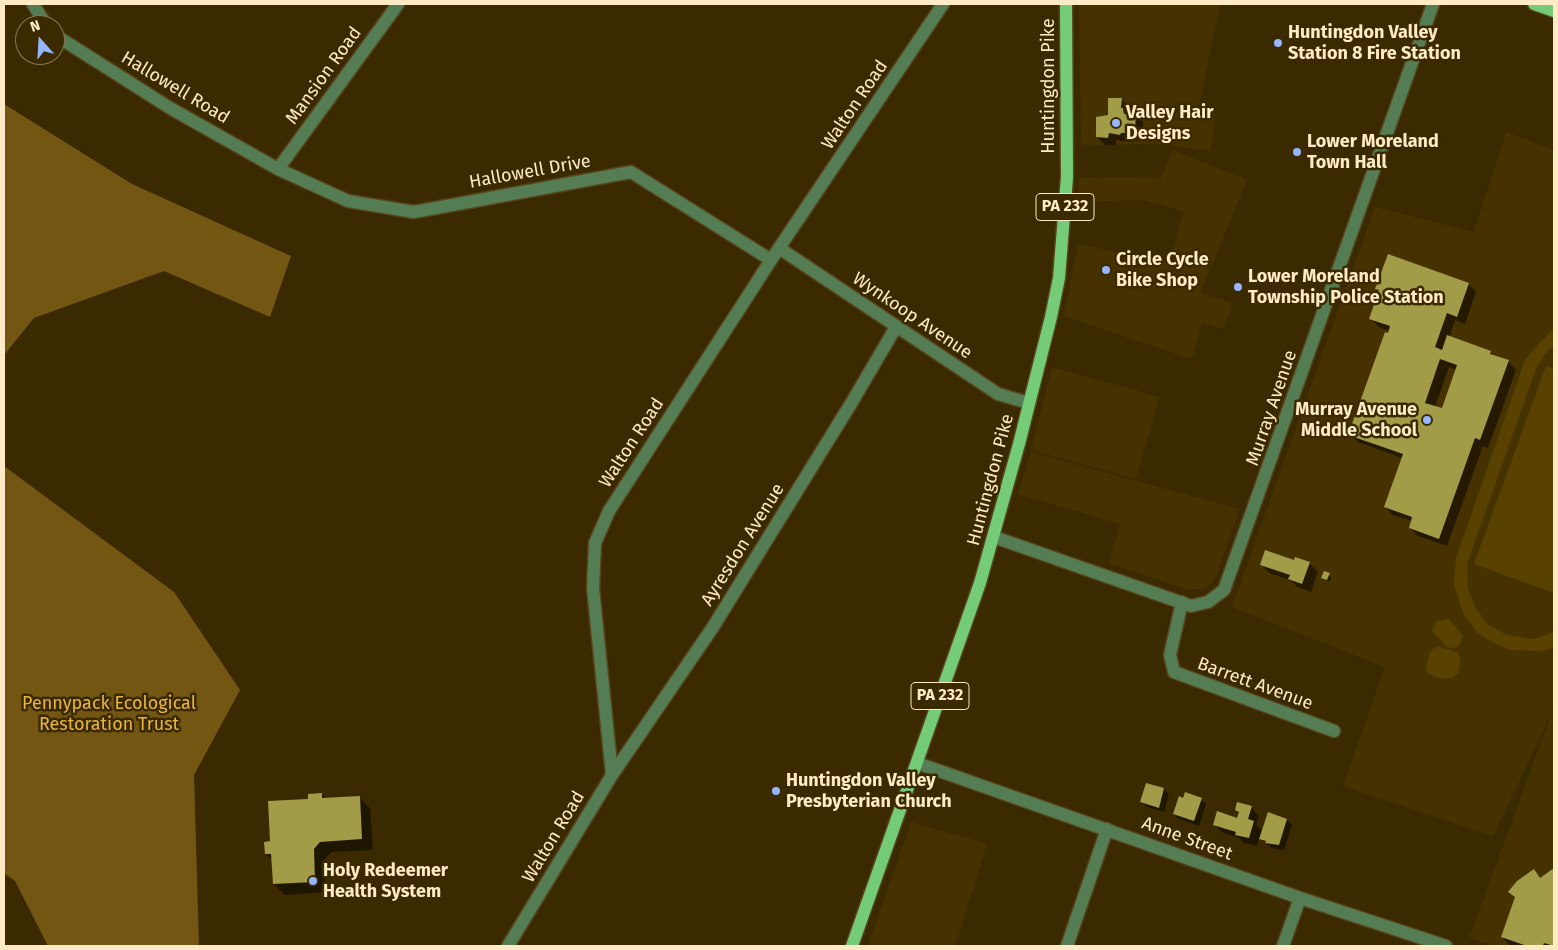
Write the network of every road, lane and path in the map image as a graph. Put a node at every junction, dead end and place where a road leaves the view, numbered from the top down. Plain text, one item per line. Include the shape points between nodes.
1 (33, 4) edge
2 (398, 4) edge
3 (943, 4) edge
4 (1066, 4) edge
5 (1433, 4) edge
6 (1534, 4) edge
7 (1554, 11) edge
8 (40, 15) edge
9 (65, 41) edge
10 (278, 169) junction
11 (779, 248) junction
12 (771, 260) junction
13 (896, 327) junction
14 (1030, 403) junction
15 (994, 537) junction
16 (1182, 602) junction
17 (1334, 731) dead end
18 (917, 763) junction
19 (612, 775) junction
20 (1107, 829) junction
21 (1300, 898) junction
22 (508, 946) edge
23 (852, 946) edge
24 (1067, 946) edge
25 (1283, 946) edge
26 (1446, 946) edge

1 - 8 street
2 - 10 street, Mansion Road
3 - 11 street, Walton Road
4 - 14 main road, Huntingdon Pike / PA 232 via 1067,177 1061,259
5 - 16 street, Murray Avenue via 1230,578 1224,590 1208,602 1191,606
6 - 7 main road
9 - 10 street, Hallowell Road via 170,108
10 - 12 street, Hallowell Drive via 348,201 414,212 631,172
11 - 12 street, Walton Road
11 - 13 street, Wynkoop Avenue
12 - 19 street, Walton Road via 609,511 595,543 593,588
13 - 14 street, Wynkoop Avenue via 998,394
13 - 19 street, Ayresdon Avenue via 712,627
14 - 15 main road, Huntingdon Pike / PA 232
15 - 16 street, Murray Avenue
15 - 18 main road, Huntingdon Pike / PA 232
16 - 17 street, Barrett Avenue via 1170,655 1174,672
18 - 20 street, Anne Street
18 - 23 main road, Huntingdon Pike / PA 232
19 - 22 street, Walton Road
20 - 21 street, Anne Street
20 - 24 street
21 - 25 street
21 - 26 street, Anne Street

